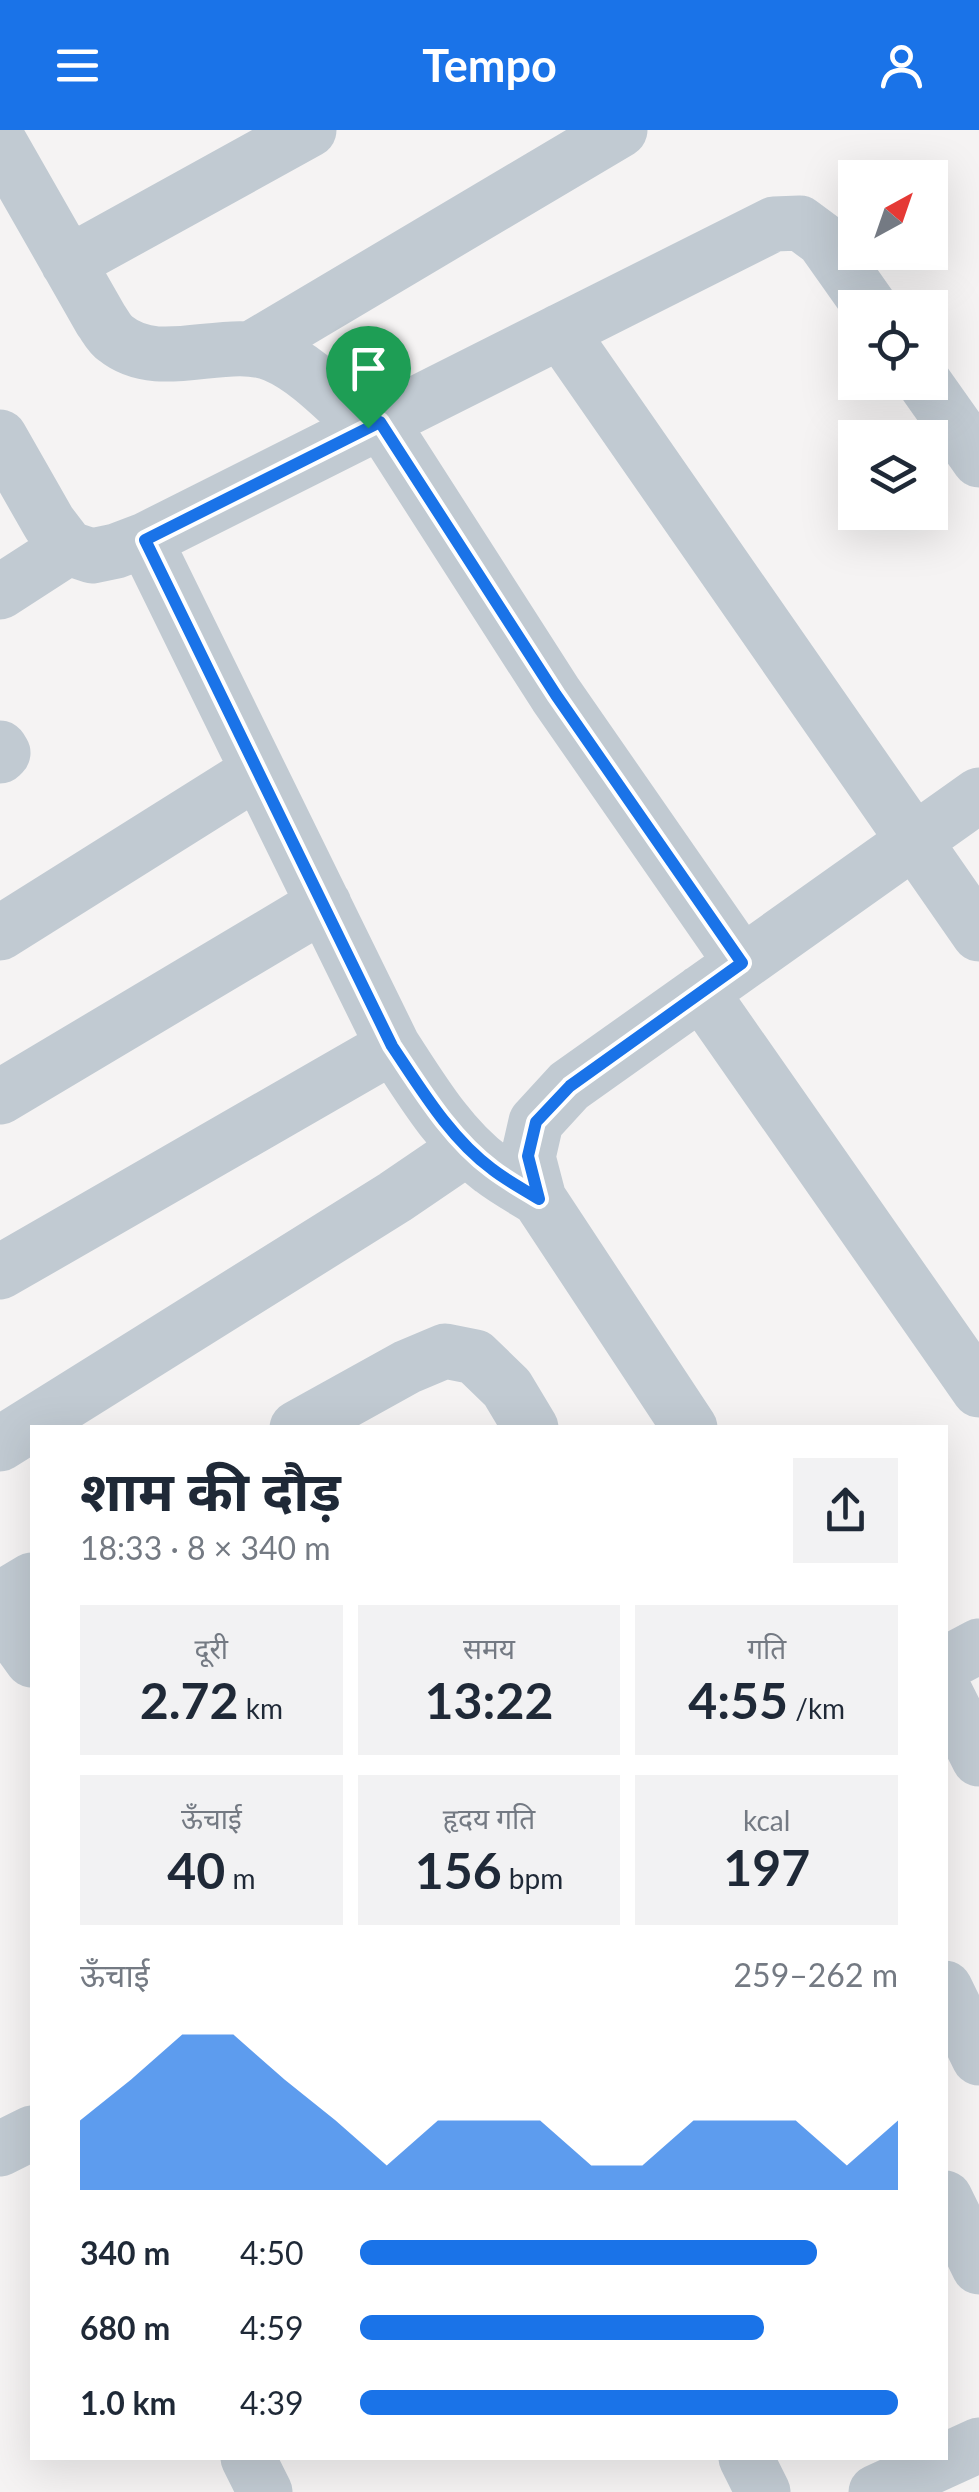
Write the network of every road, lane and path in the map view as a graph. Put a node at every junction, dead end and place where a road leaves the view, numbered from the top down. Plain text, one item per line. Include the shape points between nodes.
1 (620, 130) edge
2 (287, 135) edge
3 (0, 144) edge
4 (68, 263) junction
5 (858, 290) edge
6 (560, 331) junction
7 (252, 349) junction
8 (937, 400) edge
9 (374, 425) junction
10 (0, 437) edge
11 (979, 460) edge
12 (145, 540) junction
13 (68, 548) junction
14 (0, 592) edge
15 (0, 748) edge
16 (0, 756) edge
17 (258, 771) junction
18 (979, 795) edge
19 (914, 840) junction
20 (324, 904) junction
21 (0, 933) edge
22 (979, 934) edge
23 (722, 978) junction
24 (392, 1046) junction
25 (0, 1097) edge
26 (467, 1148) junction
27 (539, 1199) junction
28 (0, 1272) edge
29 (979, 1390) edge
30 (30, 1425) edge
31 (30, 1425) edge
32 (302, 1425) edge
33 (528, 1425) edge
34 (688, 1425) edge
35 (0, 1444) edge
36 (30, 1581) edge
37 (0, 1599) edge
38 (0, 1616) edge
39 (979, 1646) edge
40 (30, 1657) edge
41 (948, 1662) edge
42 (948, 1698) edge
43 (979, 1759) edge
44 (948, 1994) edge
45 (979, 2058) edge
46 (30, 2134) edge
47 (0, 2149) edge
48 (948, 2204) edge
49 (979, 2267) edge
50 (249, 2460) edge
51 (747, 2460) edge
52 (940, 2460) edge
53 (264, 2492) edge
54 (763, 2492) edge
55 (876, 2492) edge

1 - 7 street
2 - 4 street
3 - 4 street
4 - 7 street via 114,338 135,348 158,354
5 - 6 street via 823,240 800,223 774,224
6 - 9 street
6 - 19 street
7 - 9 street via 276,356
8 - 11 street
9 - 12 street
9 - 23 street via 556,695
10 - 13 street
12 - 13 street via 92,556
12 - 17 street
13 - 14 street
15 - 16 street
17 - 20 street
17 - 21 street
18 - 19 street
19 - 22 street
19 - 23 street
20 - 24 street
20 - 25 street
23 - 27 street via 570,1086 536,1122 528,1156
23 - 29 street
24 - 26 street
24 - 28 street
26 - 27 street
26 - 30 street
27 - 34 street
31 - 35 street
32 - 33 street via 445,1351 475,1358 507,1388
36 - 37 street
38 - 40 street
39 - 41 street
42 - 43 street
44 - 45 street
46 - 47 street
48 - 49 street
50 - 53 street
51 - 54 street
52 - 55 street

